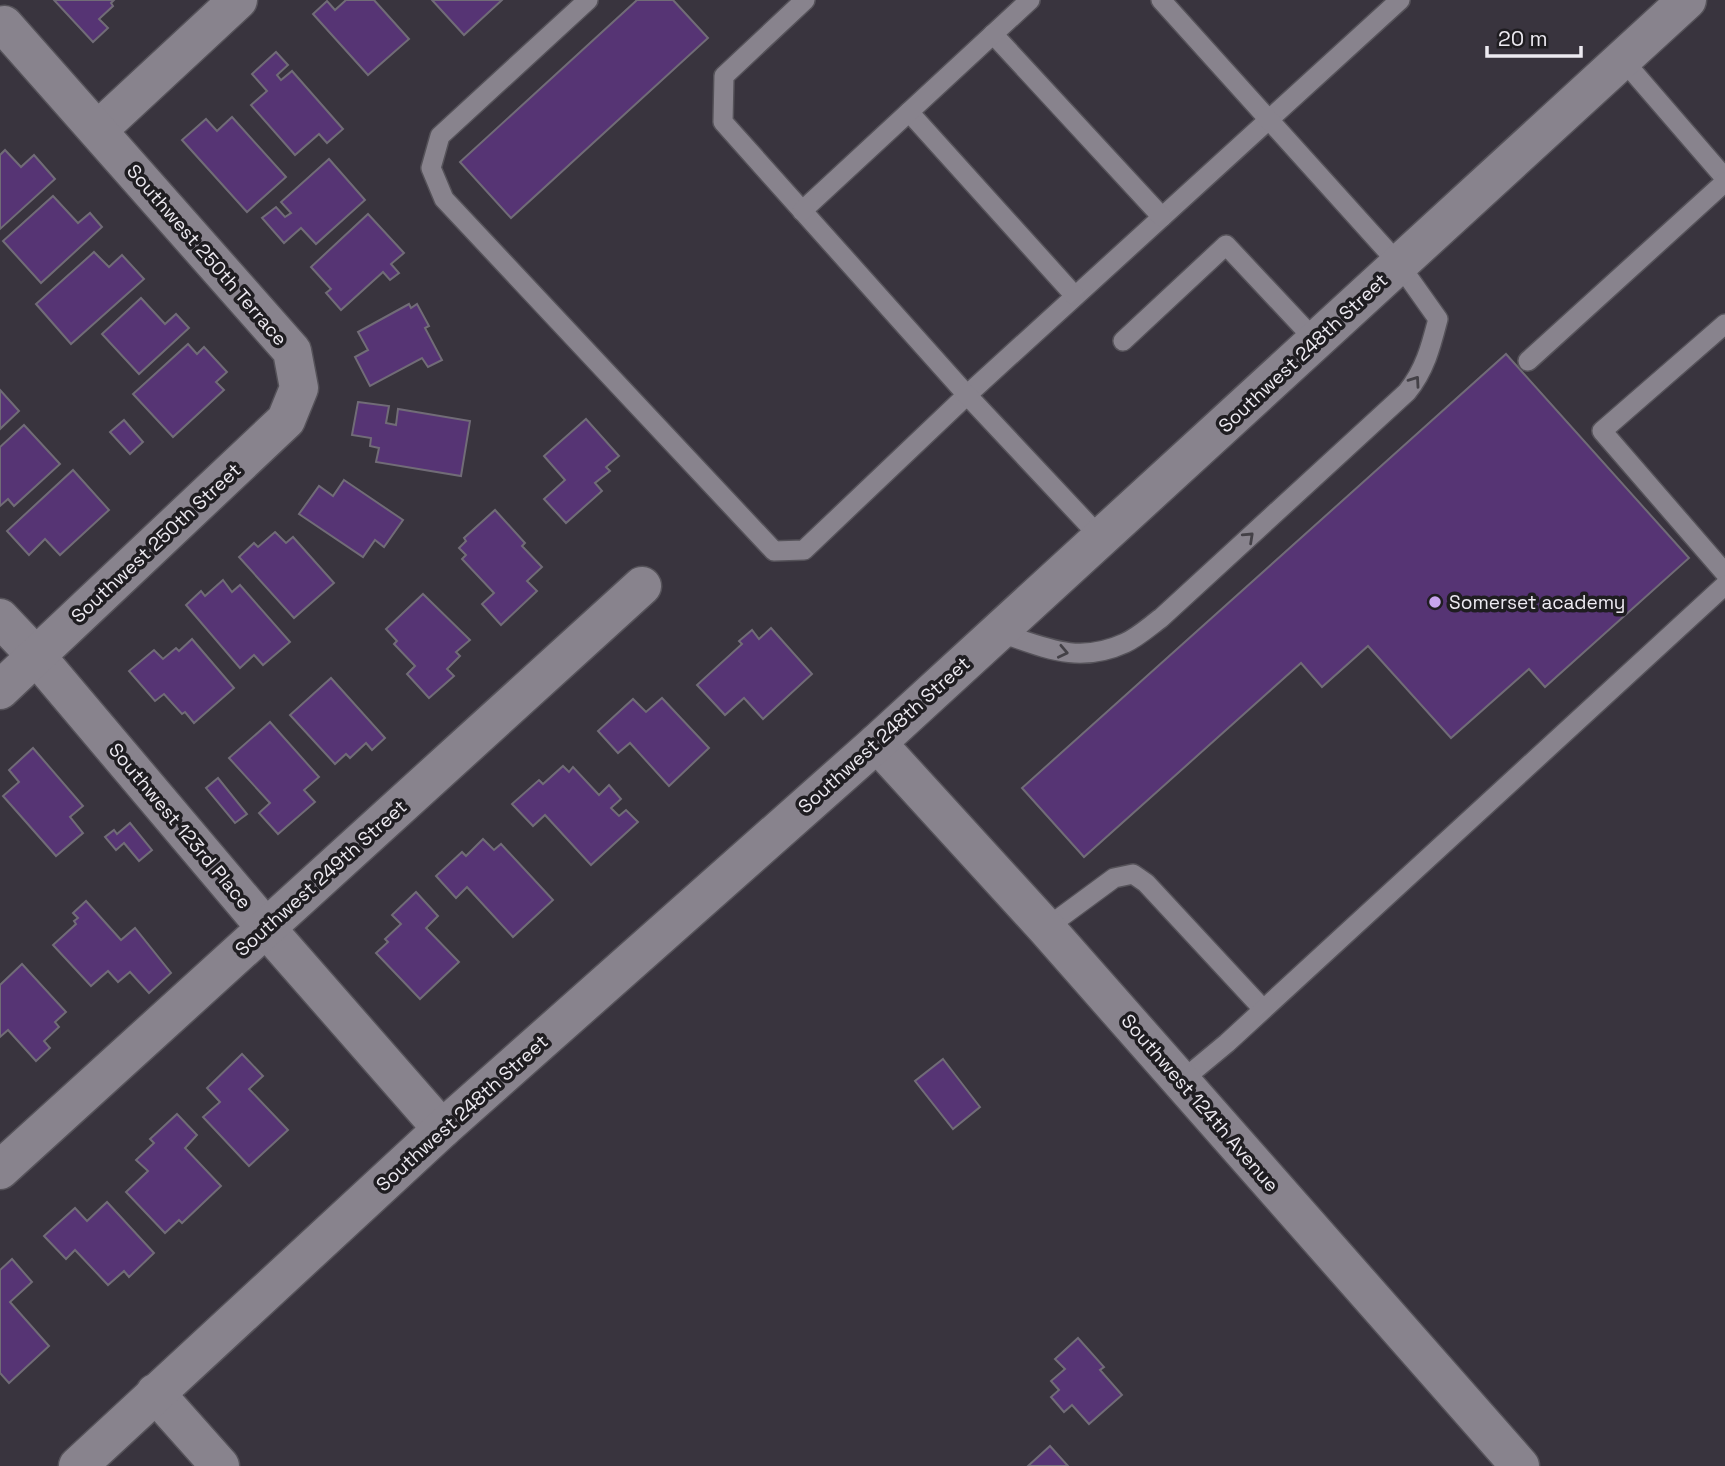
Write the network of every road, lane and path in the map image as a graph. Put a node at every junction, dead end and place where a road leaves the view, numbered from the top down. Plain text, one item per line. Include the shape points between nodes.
1 (238, 0) edge
2 (588, 0) edge
3 (805, 0) edge
4 (1030, 0) edge
5 (1161, 0) edge
6 (1400, 0) edge
7 (1686, 0) edge
8 (4, 25) dead end
9 (993, 34) junction
10 (1623, 60) junction
11 (909, 112) junction
12 (1269, 118) junction
13 (98, 130) junction
14 (1725, 180) edge
15 (802, 211) junction
16 (1161, 217) junction
17 (1399, 264) junction
18 (1075, 296) junction
19 (1725, 324) edge
20 (1123, 341) dead end
21 (1315, 341) junction
22 (1528, 361) dead end
23 (299, 388) joint
24 (967, 396) junction
25 (1101, 538) junction
26 (1725, 573) edge
27 (1725, 585) edge
28 (642, 586) dead end
29 (0, 618) edge
30 (998, 632) junction
31 (37, 657) junction
32 (0, 690) edge
33 (877, 743) junction
34 (266, 928) junction
35 (1046, 928) junction
36 (1263, 1009) junction
37 (1180, 1082) junction
38 (442, 1129) junction
39 (0, 1170) edge
40 (155, 1393) junction
41 (78, 1466) edge
42 (220, 1466) edge
43 (1520, 1466) edge

1 - 13 street
2 - 24 lane via 440,136 431,168 444,199 774,551 804,550
3 - 15 lane via 724,76 723,122
4 - 9 lane
5 - 12 lane
6 - 12 lane
7 - 10 street, Southwest 248th Street
8 - 13 street, Southwest 250th Terrace
9 - 11 lane
9 - 16 lane
10 - 14 lane
10 - 17 street, Southwest 248th Street
11 - 15 lane
11 - 18 lane
12 - 16 lane
12 - 17 lane
13 - 23 street, Southwest 250th Terrace via 292,351
14 - 22 lane
15 - 24 lane
16 - 18 lane
17 - 21 street, Southwest 248th Street
30 -> 17 lane via 1069,654 1101,652 1127,642 1161,618 1387,411 1419,377 1438,319
18 - 24 lane
19 - 26 lane via 1602,431
20 - 21 lane via 1226,244
21 - 25 street, Southwest 248th Street
23 - 31 street, Southwest 250th Street via 286,420
24 - 25 lane
25 - 30 street, Southwest 248th Street
27 - 36 lane
28 - 34 street, Southwest 249th Street
29 - 31 street, Southwest 123rd Place
30 - 33 street, Southwest 248th Street
31 - 32 street, Southwest 250th Street
31 - 34 street, Southwest 123rd Place
33 - 35 street, Southwest 124th Avenue
33 - 38 street, Southwest 248th Street
34 - 38 street, Southwest 123rd Place
34 - 39 street, Southwest 249th Street
35 - 36 lane via 1114,878 1133,874
35 - 37 street, Southwest 124th Avenue
36 - 37 lane
37 - 43 street, Southwest 124th Avenue
38 - 40 street, Southwest 248th Street
40 - 41 street, Southwest 248th Street
40 - 42 street

